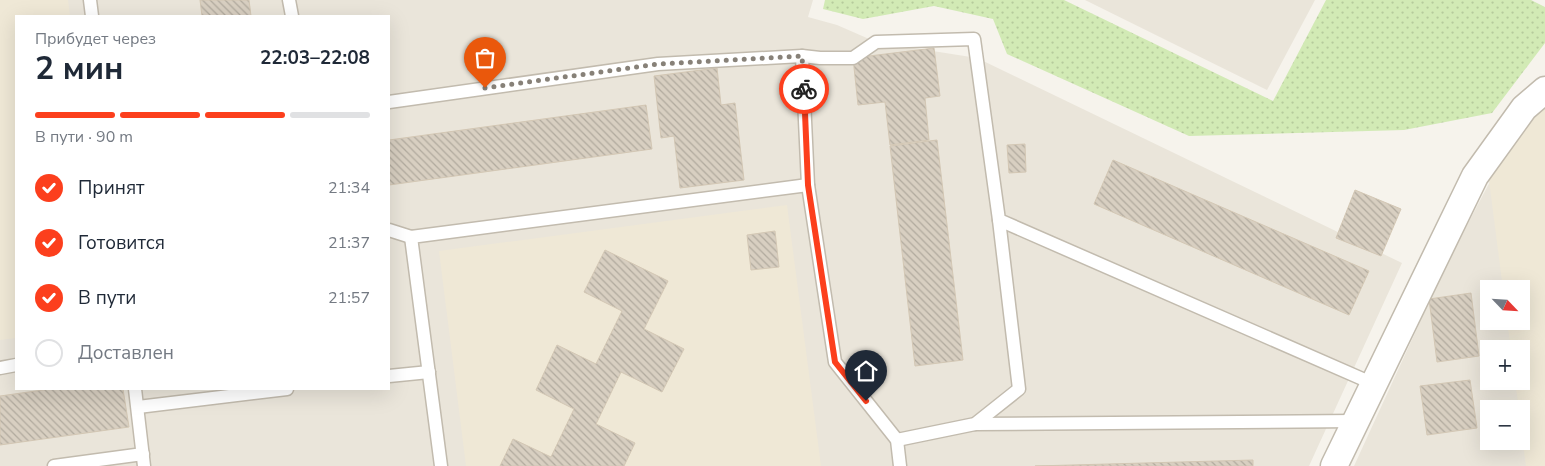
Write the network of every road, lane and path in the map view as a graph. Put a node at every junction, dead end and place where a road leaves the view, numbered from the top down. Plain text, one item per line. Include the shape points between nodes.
1 (90, 0) edge
2 (289, 0) edge
3 (92, 15) edge
4 (292, 15) edge
5 (802, 56) junction
6 (1545, 90) edge
7 (390, 102) edge
8 (808, 185) junction
9 (999, 220) junction
10 (390, 230) edge
11 (411, 237) junction
12 (15, 365) edge
13 (0, 368) edge
14 (429, 372) junction
15 (390, 376) edge
16 (1374, 384) junction
17 (135, 390) edge
18 (279, 390) edge
19 (138, 407) junction
20 (1356, 421) junction
21 (975, 424) junction
22 (897, 440) junction
23 (144, 460) edge
24 (54, 466) edge
25 (441, 466) edge
26 (900, 466) edge
27 (1334, 466) edge

1 - 3 lane
2 - 4 lane
5 - 7 lane via 658,64
5 - 8 lane
5 - 9 lane via 852,58 876,42 974,39
6 - 16 street via 1524,108 1475,176
8 - 11 lane
8 - 22 lane via 835,362
9 - 16 lane
9 - 21 lane via 1019,389
10 - 11 lane
11 - 14 lane
12 - 13 lane
14 - 15 lane
14 - 25 lane
16 - 20 street
17 - 19 lane
18 - 19 lane
19 - 23 lane
20 - 21 lane
20 - 27 street
21 - 22 lane
22 - 26 lane
23 - 24 lane

